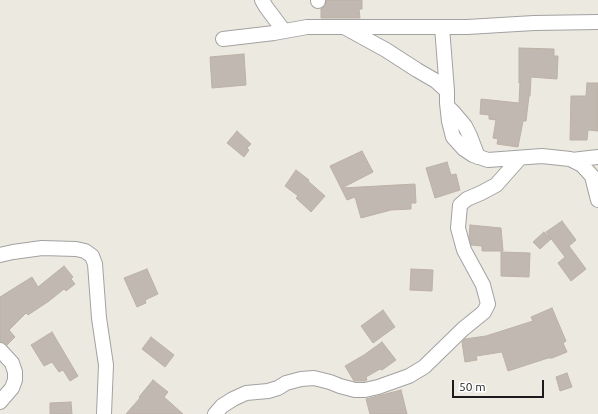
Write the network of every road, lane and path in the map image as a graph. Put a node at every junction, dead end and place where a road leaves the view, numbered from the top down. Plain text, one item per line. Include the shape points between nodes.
1 (262, 0) edge
2 (598, 22) edge
3 (344, 27) junction
4 (442, 27) junction
5 (284, 31) junction
6 (223, 39) dead end
7 (448, 91) junction
8 (598, 157) edge
9 (520, 158) junction
10 (572, 160) junction
11 (598, 200) edge
12 (0, 255) edge
13 (0, 350) edge
14 (0, 402) edge
15 (104, 414) edge
16 (215, 414) edge

1 - 5 street
2 - 4 street
3 - 4 street
3 - 5 street via 307,27
3 - 7 street via 386,50
4 - 7 street
5 - 6 street
7 - 9 street via 448,107 465,126 478,157 488,160
8 - 10 street
9 - 10 street via 542,156
9 - 16 street via 496,185 460,205 458,228 464,250 483,285 488,304 484,312 458,333 424,367 409,376 365,390 355,390 314,378 300,379 268,391 246,393 222,406
10 - 11 street via 582,165 592,176
12 - 15 street via 42,248 76,249 92,256 106,365
13 - 14 street via 12,363 15,372 12,388

